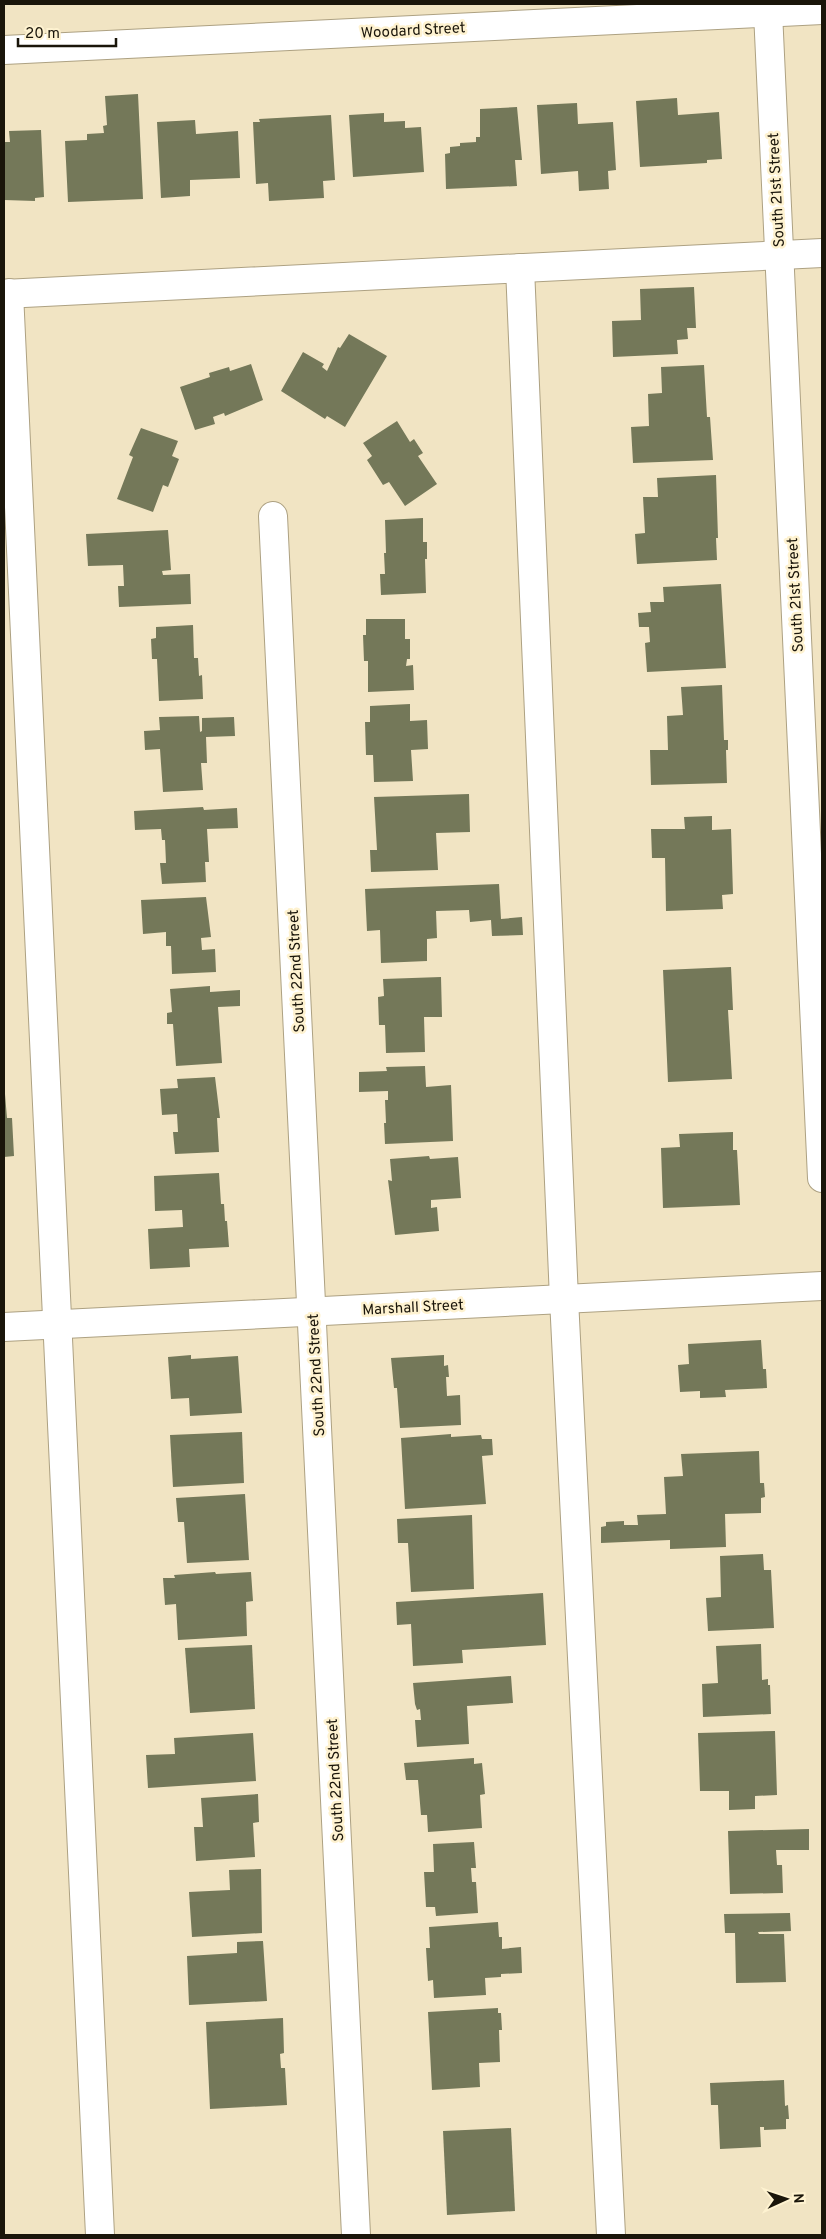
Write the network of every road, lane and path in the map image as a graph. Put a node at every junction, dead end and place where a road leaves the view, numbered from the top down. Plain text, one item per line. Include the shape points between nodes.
1 (822, 10) edge
2 (768, 12) junction
3 (4, 50) edge
4 (822, 253) edge
5 (779, 255) junction
6 (520, 268) junction
7 (7, 294) edge
8 (273, 516) dead end
9 (822, 1178) edge
10 (822, 1286) edge
11 (564, 1299) junction
12 (313, 1312) junction
13 (56, 1325) junction
14 (4, 1327) edge
15 (100, 2235) edge
16 (356, 2235) edge
17 (611, 2235) edge

1 - 2 street, Woodard Street
2 - 3 street, Woodard Street
2 - 5 street, South 21st Street
4 - 5 street
5 - 6 street
5 - 9 street, South 21st Street
6 - 7 street
6 - 11 street
7 - 13 street
8 - 12 street, South 22nd Street
10 - 11 street, Marshall Street
11 - 12 street, Marshall Street
11 - 17 street
12 - 13 street, Marshall Street
12 - 16 street, South 22nd Street
13 - 14 street, Marshall Street
13 - 15 street

